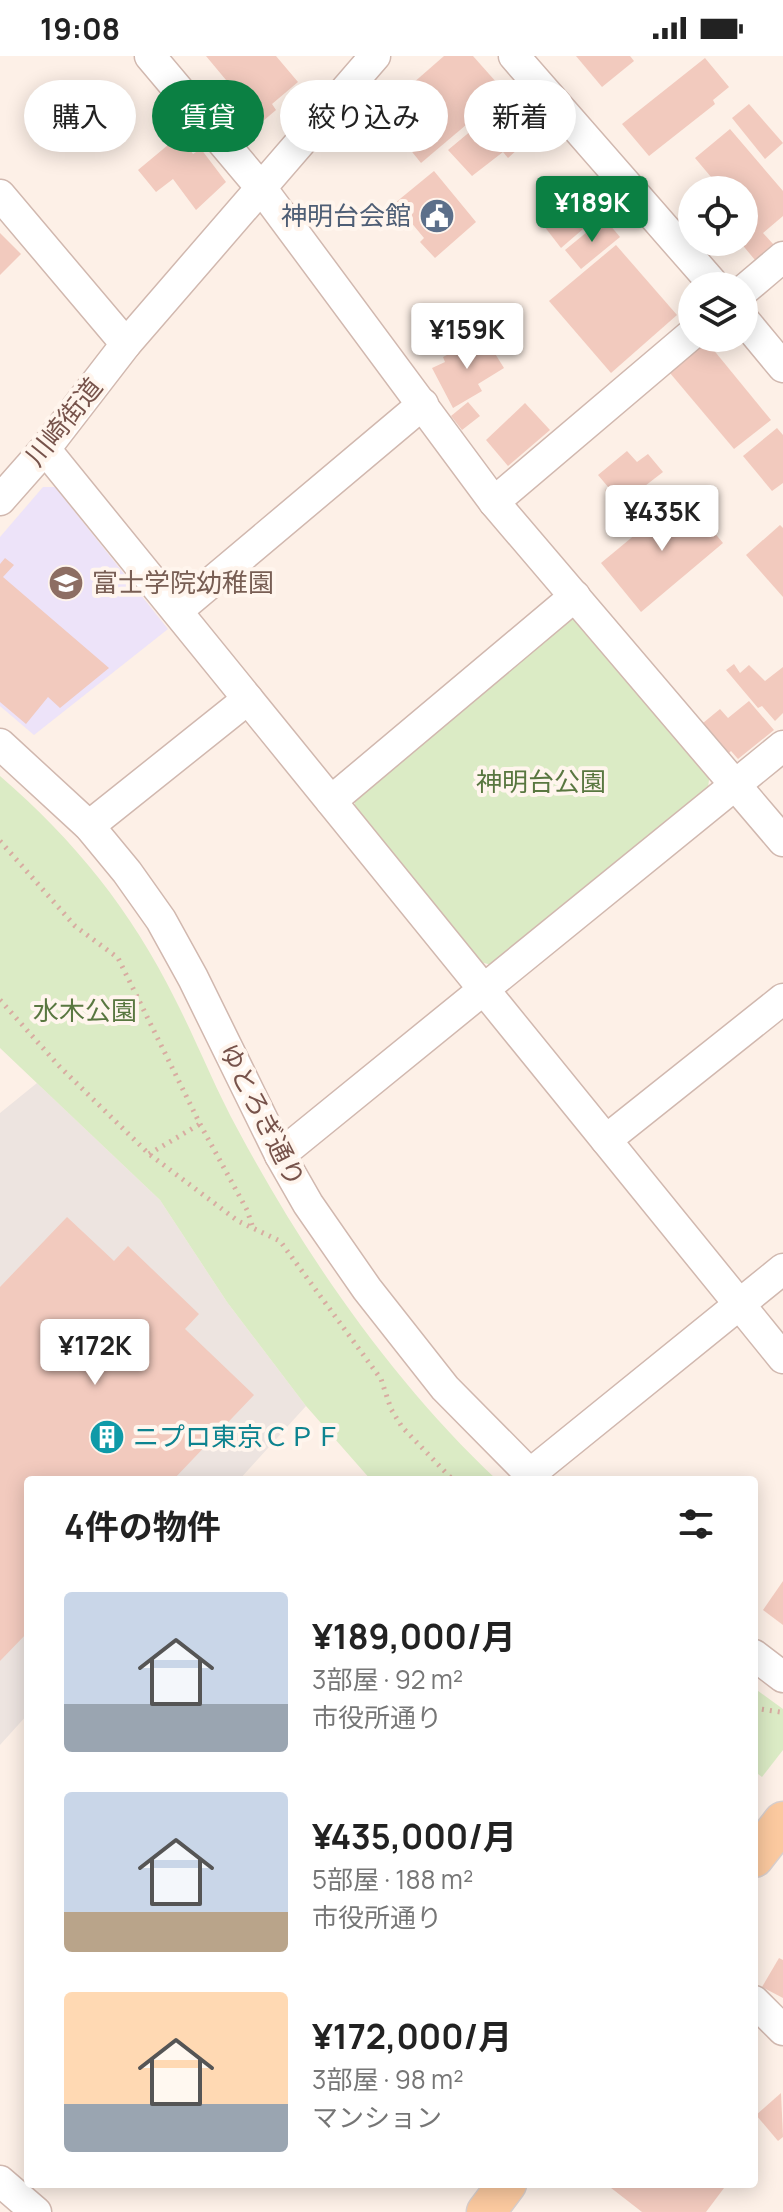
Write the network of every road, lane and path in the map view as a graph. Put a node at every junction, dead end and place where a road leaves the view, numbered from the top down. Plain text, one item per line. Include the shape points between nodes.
1 (150, 56) edge
2 (375, 56) edge
3 (514, 56) edge
4 (262, 189) junction
5 (0, 195) edge
6 (783, 257) edge
7 (703, 272) edge
8 (758, 278) edge
9 (758, 337) edge
10 (126, 344) junction
11 (678, 346) edge
12 (783, 367) edge
13 (423, 404) junction
14 (45, 449) junction
15 (0, 500) edge
16 (494, 502) junction
17 (575, 596) junction
18 (177, 611) junction
19 (248, 699) junction
20 (0, 744) edge
21 (783, 746) edge
22 (735, 785) junction
23 (331, 801) junction
24 (89, 826) junction
25 (0, 841) edge
26 (783, 841) edge
27 (484, 989) junction
28 (783, 999) edge
29 (0, 1000) edge
30 (200, 1124) junction
31 (606, 1140) junction
32 (149, 1154) junction
33 (280, 1155) junction
34 (252, 1226) junction
35 (783, 1269) edge
36 (740, 1304) junction
37 (783, 1358) edge
38 (449, 1476) edge
39 (532, 1476) edge
40 (534, 1476) edge
41 (758, 1658) edge
42 (783, 1677) edge
43 (758, 1709) edge
44 (780, 1712) dead end
45 (783, 1821) edge
46 (758, 1853) edge
47 (758, 2005) edge
48 (783, 2030) edge
49 (0, 2181) edge
50 (504, 2188) edge
51 (36, 2212) edge
52 (486, 2212) edge

1 - 4 street
2 - 4 street
3 - 7 street
4 - 10 street, 川崎街道
4 - 13 street
5 - 10 street
6 - 8 street
9 - 12 street
10 - 14 street, 川崎街道
11 - 16 street
13 - 16 street
13 - 18 street
14 - 15 street, 川崎街道
14 - 18 street
16 - 17 street
17 - 22 street
17 - 23 street
18 - 19 street
19 - 23 street
19 - 24 street
20 - 24 street, ゆとろぎ通り
21 - 22 street
22 - 26 street
22 - 27 street
23 - 27 street
24 - 33 street, ゆとろぎ通り via 161,920
25 - 30 path via 75,926 118,958
27 - 31 street
27 - 33 street
28 - 31 street
29 - 32 path
30 - 32 path
30 - 34 path
31 - 36 street
32 - 34 path
33 - 39 street, ゆとろぎ通り via 399,1333
34 - 38 path via 280,1241 381,1379 402,1427
35 - 36 street
36 - 37 street
36 - 40 street
41 - 42 street
43 - 44 path
45 - 46 main road
47 - 48 street
49 - 51 street
50 - 52 main road

